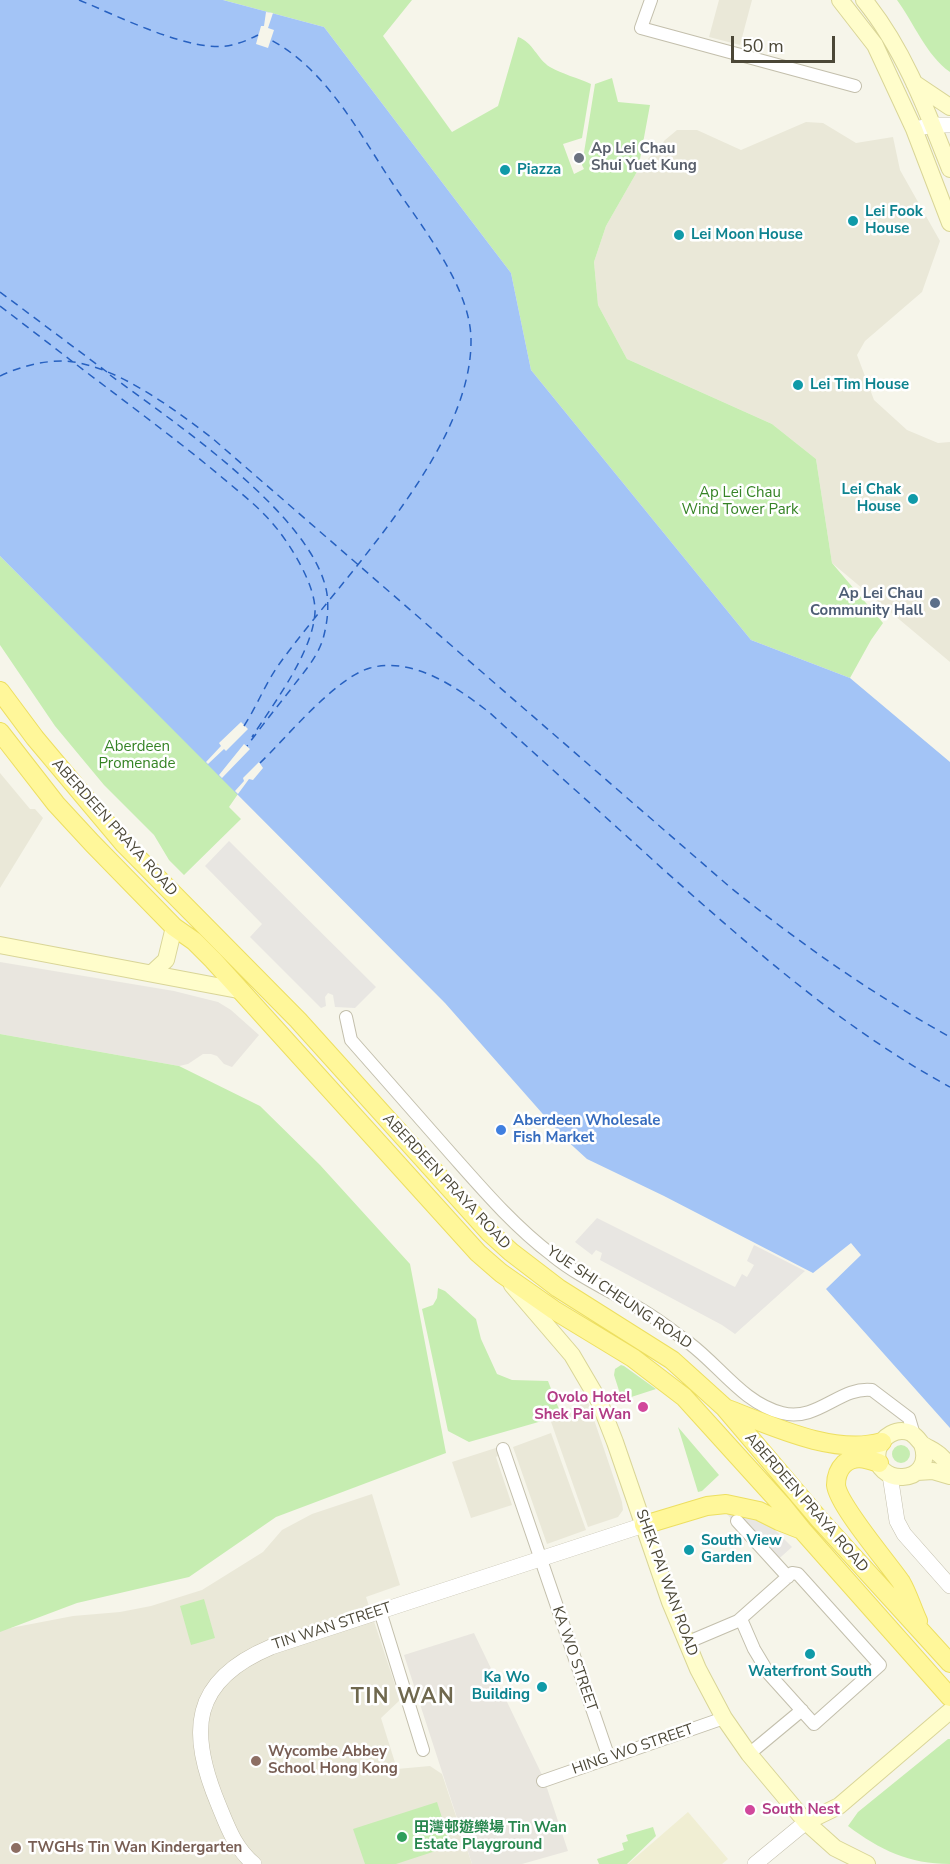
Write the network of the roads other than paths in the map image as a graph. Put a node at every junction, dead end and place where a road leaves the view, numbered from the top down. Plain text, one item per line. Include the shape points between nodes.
1 (651, 0) edge
2 (840, 0) edge
3 (864, 0) edge
4 (913, 83) junction
5 (855, 86) dead end
6 (950, 107) edge
7 (942, 125) edge
8 (914, 129) junction
9 (921, 146) junction
10 (946, 146) edge
11 (950, 169) edge
12 (950, 224) edge
13 (0, 691) edge
14 (0, 732) edge
15 (174, 927) junction
16 (0, 945) edge
17 (152, 973) junction
18 (238, 990) junction
19 (346, 1017) dead end
20 (501, 1273) junction
21 (724, 1407) junction
22 (895, 1408) junction
23 (886, 1437) junction
24 (918, 1440) junction
25 (503, 1449) dead end
26 (950, 1466) edge
27 (898, 1472) junction
28 (950, 1476) edge
29 (737, 1521) dead end
30 (645, 1525) junction
31 (802, 1530) junction
32 (540, 1560) junction
33 (788, 1577) junction
34 (950, 1586) edge
35 (380, 1611) junction
36 (741, 1618) junction
37 (923, 1631) junction
38 (686, 1643) junction
39 (950, 1663) edge
40 (950, 1697) edge
41 (802, 1710) junction
42 (950, 1711) edge
43 (724, 1718) junction
44 (950, 1726) edge
45 (927, 1731) junction
46 (423, 1750) dead end
47 (749, 1754) junction
48 (609, 1758) junction
49 (543, 1781) dead end
50 (806, 1822) junction
51 (254, 1864) edge
52 (755, 1864) edge
53 (867, 1864) edge

1 - 5 street via 641,28
2 - 8 main road via 875,45
3 - 4 main road via 893,43
4 - 6 main road
4 - 7 main road
7 - 8 street
7 - 10 main road
8 - 9 main road
9 - 10 street
9 - 12 main road
10 - 11 main road
13 - 21 main road, ABERDEEN PRAYA ROAD via 124,844 298,1020 489,1232 558,1288 672,1360
14 - 15 main road, ABERDEEN PRAYA ROAD via 56,804
15 - 17 main road via 166,960
15 - 18 main road, ABERDEEN PRAYA ROAD via 194,941
16 - 17 main road
17 - 18 main road
18 - 20 main road, ABERDEEN PRAYA ROAD via 458,1232
19 - 22 street, YUE SHI CHEUNG ROAD via 351,1040 509,1220 571,1269 656,1318 693,1346 737,1388 782,1413 807,1413 866,1389
20 - 30 main road, SHEK PAI WAN ROAD via 572,1355 595,1393
20 - 31 main road, ABERDEEN PRAYA ROAD via 633,1358 684,1397
21 - 23 main road via 805,1439 861,1446
21 - 37 main road, ABERDEEN PRAYA ROAD via 819,1519
22 - 23 street
22 - 24 street, YUE SHI CHEUNG ROAD via 909,1418
23 - 24 main road via 906,1432
23 - 27 main road via 878,1455
24 - 26 main road
24 - 27 main road via 924,1458
25 - 32 street, KA WO STREET
27 - 28 main road
27 - 34 street via 894,1500 897,1521
27 - 37 main road via 864,1458 848,1461 837,1475 837,1488 902,1584
29 - 33 street
30 - 31 main road via 726,1504 759,1510
30 - 32 street, TIN WAN STREET
30 - 38 main road, SHEK PAI WAN ROAD
31 - 40 main road, ABERDEEN PRAYA ROAD
32 - 35 street, TIN WAN STREET
32 - 48 street, KA WO STREET
33 - 36 street
33 - 41 street via 792,1572 798,1574 880,1665 814,1724
35 - 46 street
35 - 51 street, TIN WAN STREET via 247,1658 222,1678 205,1705 200,1730 207,1778 235,1844
36 - 38 street
36 - 41 street via 770,1674
37 - 39 main road, ABERDEEN PRAYA ROAD
38 - 43 main road, SHEK PAI WAN ROAD
41 - 47 street
42 - 45 main road
43 - 47 main road, SHEK PAI WAN ROAD
43 - 48 street, HING WO STREET
44 - 45 main road
45 - 50 main road via 839,1806
47 - 50 main road, SHEK PAI WAN ROAD
48 - 49 street, HING WO STREET
50 - 52 street
50 - 53 main road, SHEK PAI WAN ROAD via 835,1848

